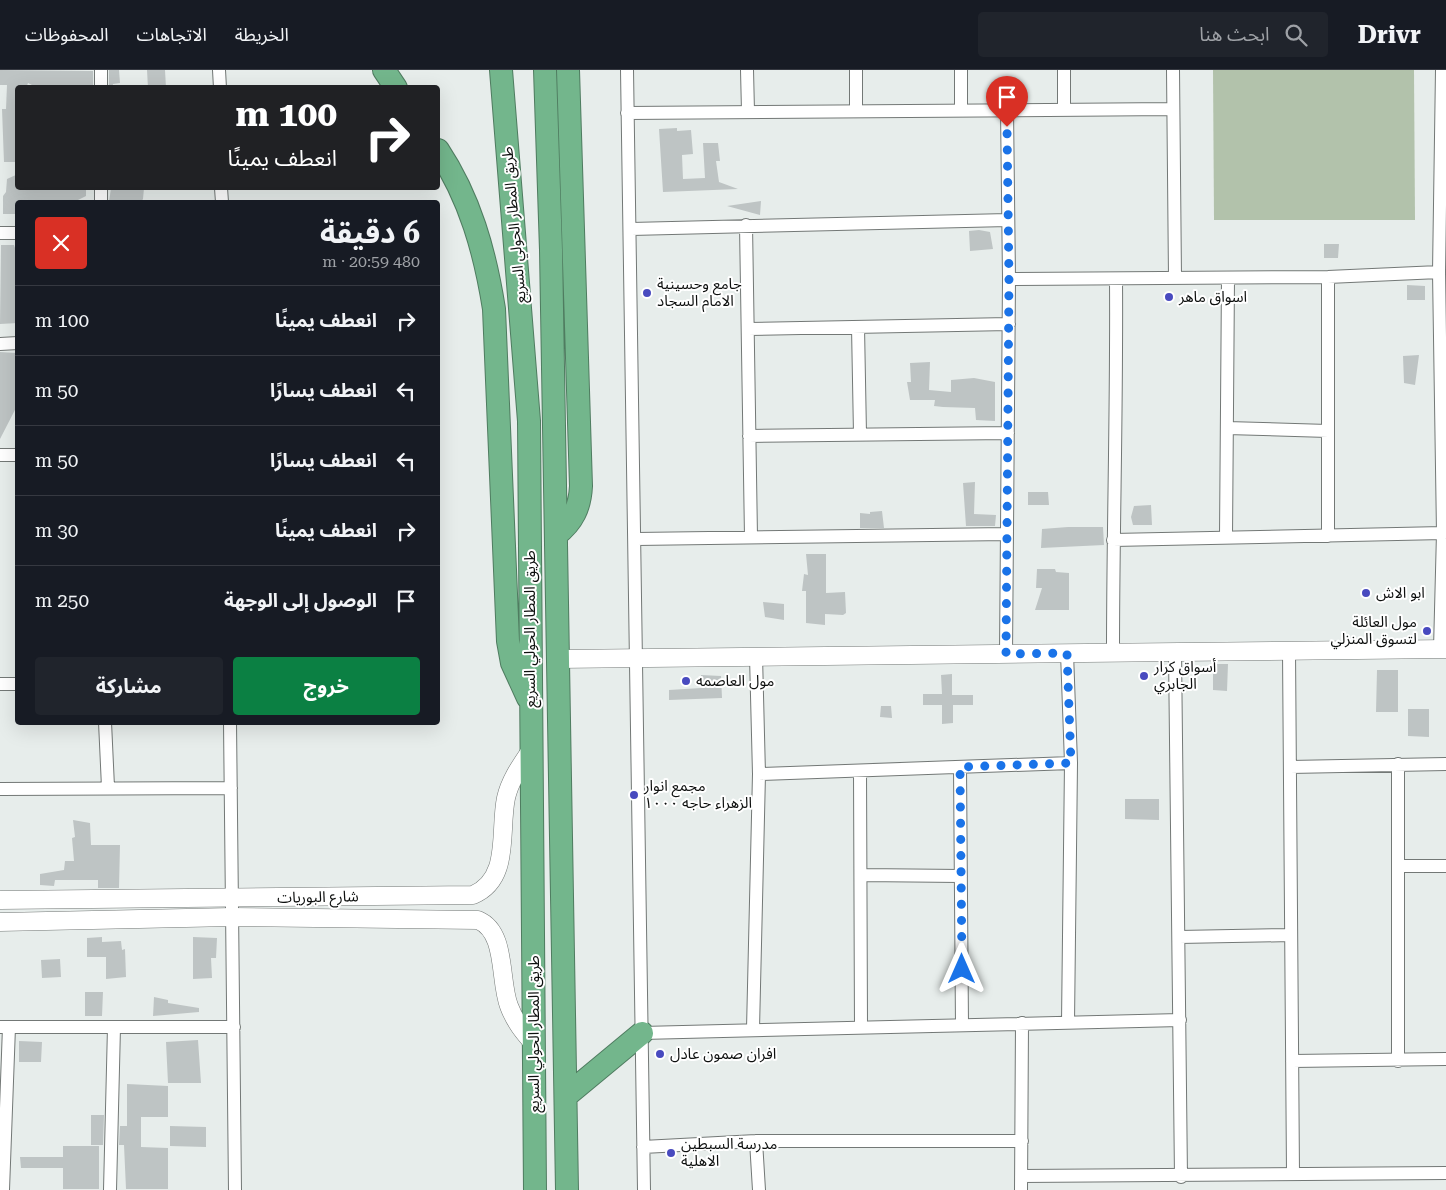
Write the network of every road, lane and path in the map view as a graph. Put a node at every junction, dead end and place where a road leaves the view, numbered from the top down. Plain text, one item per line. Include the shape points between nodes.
1 (101, 70) edge
2 (220, 70) edge
3 (501, 70) edge
4 (545, 70) edge
5 (568, 70) edge
6 (627, 70) edge
7 (747, 70) edge
8 (856, 70) edge
9 (961, 70) edge
10 (1064, 70) edge
11 (1173, 70) edge
12 (1442, 70) edge
13 (101, 85) edge
14 (220, 85) edge
15 (961, 109) junction
16 (1007, 109) junction
17 (1064, 109) junction
18 (1173, 109) junction
19 (856, 110) junction
20 (748, 111) junction
21 (628, 113) junction
22 (440, 154) edge
23 (1008, 220) junction
24 (746, 225) junction
25 (631, 229) junction
26 (0, 233) edge
27 (15, 233) edge
28 (1439, 272) junction
29 (1328, 277) junction
30 (1116, 278) junction
31 (1175, 278) junction
32 (1228, 278) junction
33 (1009, 279) junction
34 (1009, 324) junction
35 (858, 327) junction
36 (748, 329) junction
37 (15, 343) edge
38 (0, 344) edge
39 (1227, 428) junction
40 (1328, 431) junction
41 (1008, 433) junction
42 (860, 434) junction
43 (749, 436) junction
44 (0, 454) edge
45 (15, 455) edge
46 (1443, 533) junction
47 (1007, 534) junction
48 (556, 535) junction
49 (1328, 536) junction
50 (751, 537) junction
51 (1226, 537) junction
52 (636, 539) junction
53 (1113, 540) junction
54 (1443, 649) edge
55 (1289, 651) junction
56 (1175, 652) junction
57 (1067, 653) junction
58 (1113, 653) junction
59 (1006, 654) junction
60 (756, 656) junction
61 (558, 659) junction
62 (638, 659) junction
63 (0, 684) edge
64 (15, 684) edge
65 (531, 703) junction
66 (105, 725) edge
67 (230, 725) edge
68 (531, 750) junction
69 (1071, 763) junction
70 (1398, 764) junction
71 (1446, 764) edge
72 (960, 767) junction
73 (1290, 767) junction
74 (860, 771) junction
75 (759, 774) junction
76 (108, 787) junction
77 (231, 788) junction
78 (0, 789) edge
79 (1399, 866) junction
80 (1446, 866) edge
81 (861, 874) junction
82 (961, 876) junction
83 (232, 898) junction
84 (0, 900) edge
85 (232, 917) junction
86 (0, 922) edge
87 (1291, 935) junction
88 (1179, 936) junction
89 (1180, 1020) junction
90 (1068, 1022) junction
91 (1022, 1023) junction
92 (962, 1024) junction
93 (5, 1027) edge
94 (114, 1027) junction
95 (234, 1027) junction
96 (861, 1027) junction
97 (753, 1029) junction
98 (642, 1033) junction
99 (535, 1045) junction
100 (1446, 1059) edge
101 (1292, 1061) junction
102 (1398, 1061) junction
103 (566, 1096) junction
104 (756, 1141) junction
105 (1022, 1141) junction
106 (643, 1147) junction
107 (1293, 1173) junction
108 (1446, 1173) edge
109 (1021, 1176) junction
110 (1181, 1177) junction
111 (3, 1190) edge
112 (110, 1190) edge
113 (235, 1190) edge
114 (535, 1190) edge
115 (567, 1190) edge
116 (644, 1190) edge
117 (758, 1190) edge
118 (1021, 1190) edge

1 - 13 street
2 - 14 street
3 - 65 highway, طريق المطار الحولي السريع via 529,421
4 - 48 highway, طريق المطار الحولي السريع
5 - 48 highway via 581,486 575,514
6 - 21 street
7 - 20 street
8 - 19 street
9 - 15 street
10 - 17 street
11 - 18 street
12 - 28 street
15 - 16 street
15 - 19 street
16 - 17 street
16 - 23 street
17 - 18 street
18 - 31 street
19 - 20 street
20 - 21 street
21 - 25 street
22 - 65 highway via 465,198 488,271 494,309 508,641 519,684
23 - 24 street
23 - 33 street
24 - 25 street
24 - 36 street
25 - 52 street
26 - 27 street
28 - 29 street
28 - 46 street
29 - 32 street
29 - 40 street
30 - 31 street
30 - 33 street
30 - 53 street via 1117,424
31 - 32 street
32 - 39 street
33 - 34 street
34 - 35 street
34 - 41 street
35 - 36 street
35 - 42 street
36 - 43 street
37 - 38 street
39 - 40 street
39 - 51 street
40 - 49 street
41 - 42 street
41 - 47 street
42 - 43 street
43 - 50 street
44 - 45 street
46 - 49 street
46 - 54 street
47 - 50 street
47 - 59 street
48 - 61 highway, طريق المطار الحولي السريع
49 - 51 street
50 - 52 street
51 - 53 street
52 - 62 street
53 - 58 street
54 - 55 street
55 - 56 street
55 - 73 street
56 - 58 street
56 - 88 street
57 - 58 street
57 - 59 street
57 - 69 street
59 - 60 street
60 - 62 street
60 - 75 street
61 - 62 street
61 - 103 highway, طريق المطار الحولي السريع
62 - 98 street
63 - 64 street
65 - 68 highway, طريق المطار الحولي السريع
66 - 76 street
67 - 77 street
68 - 83 street, شارع البوريات via 506,798 495,879 482,891 464,896
68 - 99 highway, طريق المطار الحولي السريع
69 - 72 street
69 - 90 street
70 - 71 street
70 - 73 street
70 - 79 street
72 - 74 street
72 - 82 street
73 - 87 street
74 - 75 street
74 - 81 street
75 - 97 street
76 - 77 street
76 - 78 street
77 - 83 street
79 - 80 street
79 - 102 street
81 - 82 street
81 - 96 street
82 - 92 street
83 - 84 street, شارع البوريات
83 - 85 street
85 - 86 street, شارع البوريات
85 - 95 street
85 - 99 street, شارع البوريات via 471,919 484,922 496,937 509,1006 520,1028
87 - 88 street
87 - 101 street
88 - 89 street
89 - 90 street
89 - 110 street
90 - 91 street
91 - 92 street
91 - 105 street
92 - 96 street
93 - 94 street
93 - 111 street
94 - 95 street
94 - 112 street
95 - 113 street
96 - 97 street
97 - 98 street
98 - 103 highway
98 - 106 street
99 - 114 highway, طريق المطار الحولي السريع
100 - 102 street
101 - 102 street
101 - 107 street
103 - 115 highway, طريق المطار الحولي السريع
104 - 105 street
104 - 106 street
104 - 117 street
105 - 109 street
106 - 116 street
107 - 108 street
107 - 110 street
109 - 110 street
109 - 118 street

